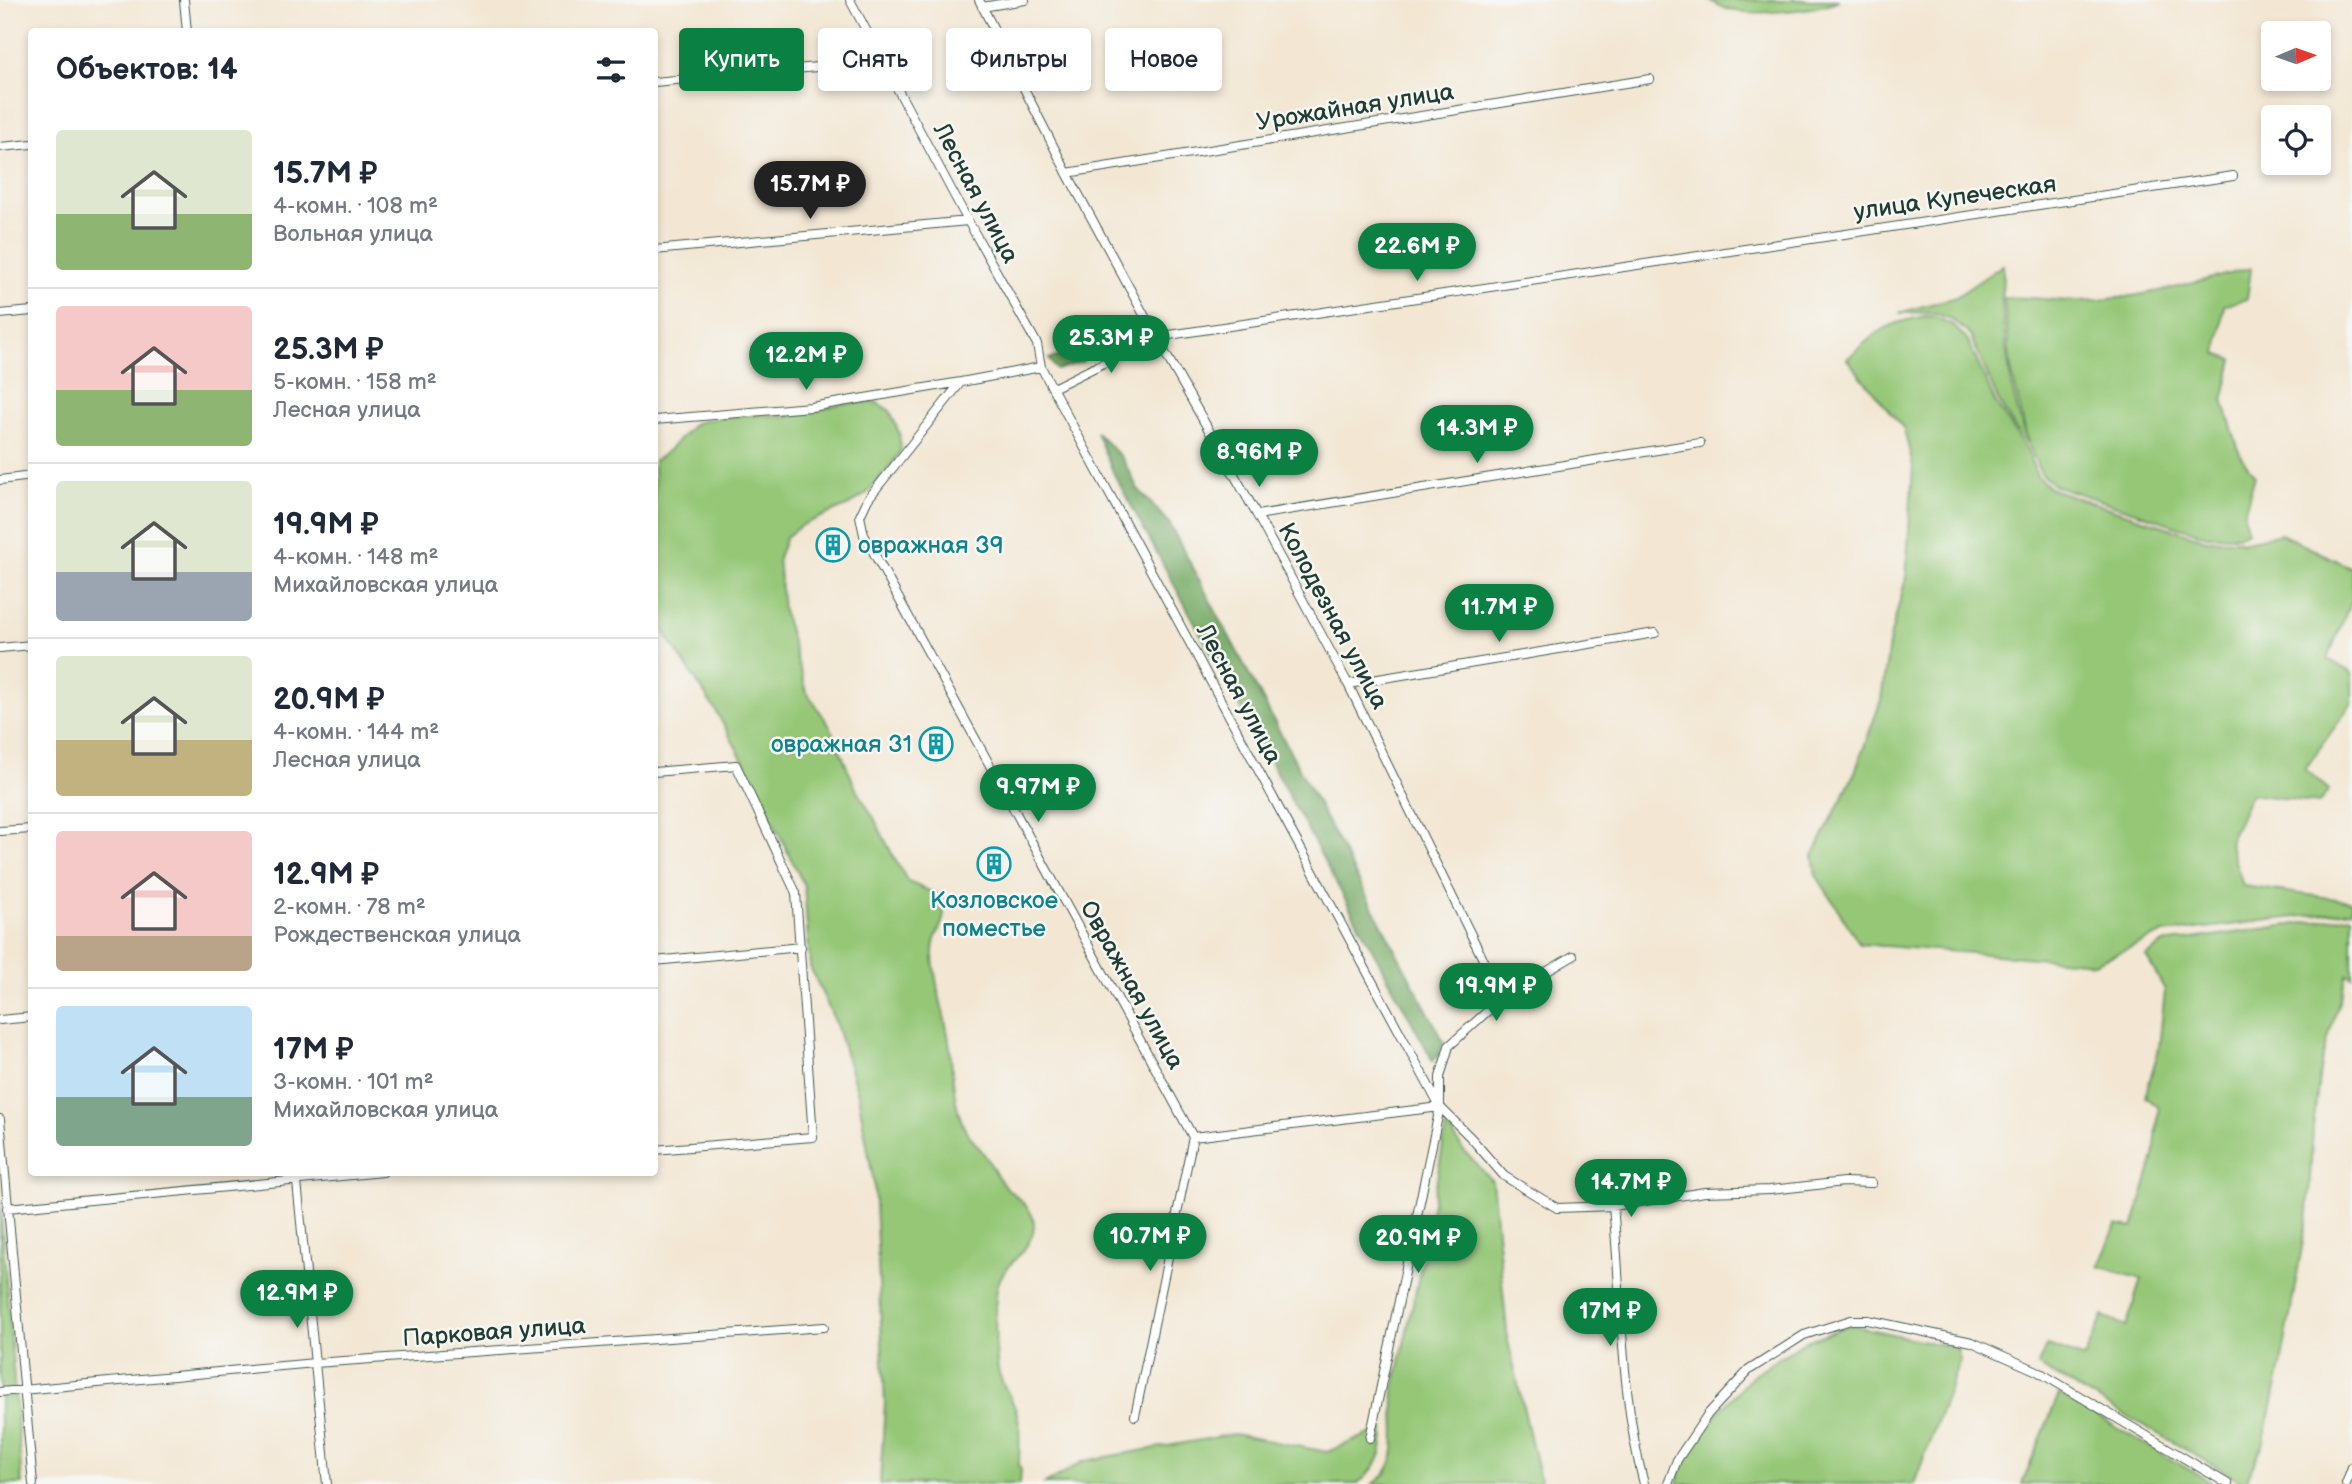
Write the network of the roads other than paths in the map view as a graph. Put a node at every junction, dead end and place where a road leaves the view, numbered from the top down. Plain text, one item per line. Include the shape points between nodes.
1 (184, 0) edge
2 (850, 0) edge
3 (1025, 0) edge
4 (980, 3) edge
5 (187, 28) edge
6 (865, 28) edge
7 (818, 67) edge
8 (1650, 79) dead end
9 (658, 82) edge
10 (899, 91) edge
11 (28, 144) edge
12 (0, 147) edge
13 (1067, 173) junction
14 (2233, 176) dead end
15 (968, 221) junction
16 (658, 250) edge
17 (28, 311) edge
18 (0, 314) edge
19 (1156, 337) junction
20 (1041, 367) junction
21 (961, 382) junction
22 (1052, 388) junction
23 (658, 420) edge
24 (1700, 443) dead end
25 (28, 477) edge
26 (0, 480) edge
27 (1258, 515) junction
28 (1655, 633) dead end
29 (28, 645) edge
30 (0, 648) edge
31 (1348, 684) junction
32 (658, 772) edge
33 (28, 828) edge
34 (0, 831) edge
35 (801, 947) junction
36 (1573, 956) dead end
37 (658, 961) edge
38 (1502, 998) junction
39 (28, 1017) edge
40 (0, 1020) edge
41 (1440, 1107) junction
42 (0, 1119) edge
43 (1193, 1137) junction
44 (658, 1150) edge
45 (297, 1176) edge
46 (1872, 1183) dead end
47 (1613, 1206) junction
48 (7, 1208) junction
49 (824, 1327) dead end
50 (315, 1363) junction
51 (26, 1390) junction
52 (0, 1392) edge
53 (1135, 1416) dead end
54 (1370, 1438) dead end
55 (2352, 1467) edge
56 (33, 1484) edge
57 (327, 1484) edge
58 (1644, 1484) edge
59 (1668, 1484) edge
60 (2228, 1484) edge
61 (2346, 1484) edge

1 - 5 street
2 - 6 street, Лесная улица
3 - 4 street
4 - 13 street, Колодезная улица
7 - 9 street
8 - 13 street, Урожайная улица
10 - 15 street, Лесная улица
11 - 12 street
13 - 19 street, Колодезная улица
14 - 19 street, улица Купеческая
15 - 16 street
15 - 20 street, Лесная улица via 1037,344
17 - 18 street
19 - 22 street, улица Купеческая
19 - 27 street, Колодезная улица
20 - 21 street
20 - 22 street, Лесная улица
21 - 23 street via 811,407
21 - 43 street, Овражная улица via 868,499 860,516 864,535
22 - 41 street, Лесная улица
24 - 27 street
25 - 26 street
27 - 31 street, Колодезная улица
28 - 31 street
29 - 30 street
31 - 38 street, Колодезная улица
32 - 35 street via 736,765 796,893
33 - 34 street
35 - 37 street
35 - 44 street via 813,1136
36 - 38 street
38 - 41 street via 1449,1046 1440,1077
39 - 40 street
41 - 43 street
41 - 47 street, Лесная улица via 1504,1176 1557,1208
41 - 54 street
42 - 48 street
43 - 53 street
45 - 48 street
45 - 50 street
46 - 47 street, Лесная улица via 1706,1192
47 - 58 street via 1627,1384
48 - 51 street
49 - 50 street, Парковая улица
50 - 51 street, Парковая улица
50 - 57 street
51 - 52 street, Парковая улица
51 - 56 street
55 - 61 street
59 - 60 street via 1677,1460 1708,1414 1749,1370 1804,1335 1851,1320 1972,1342 2037,1371

